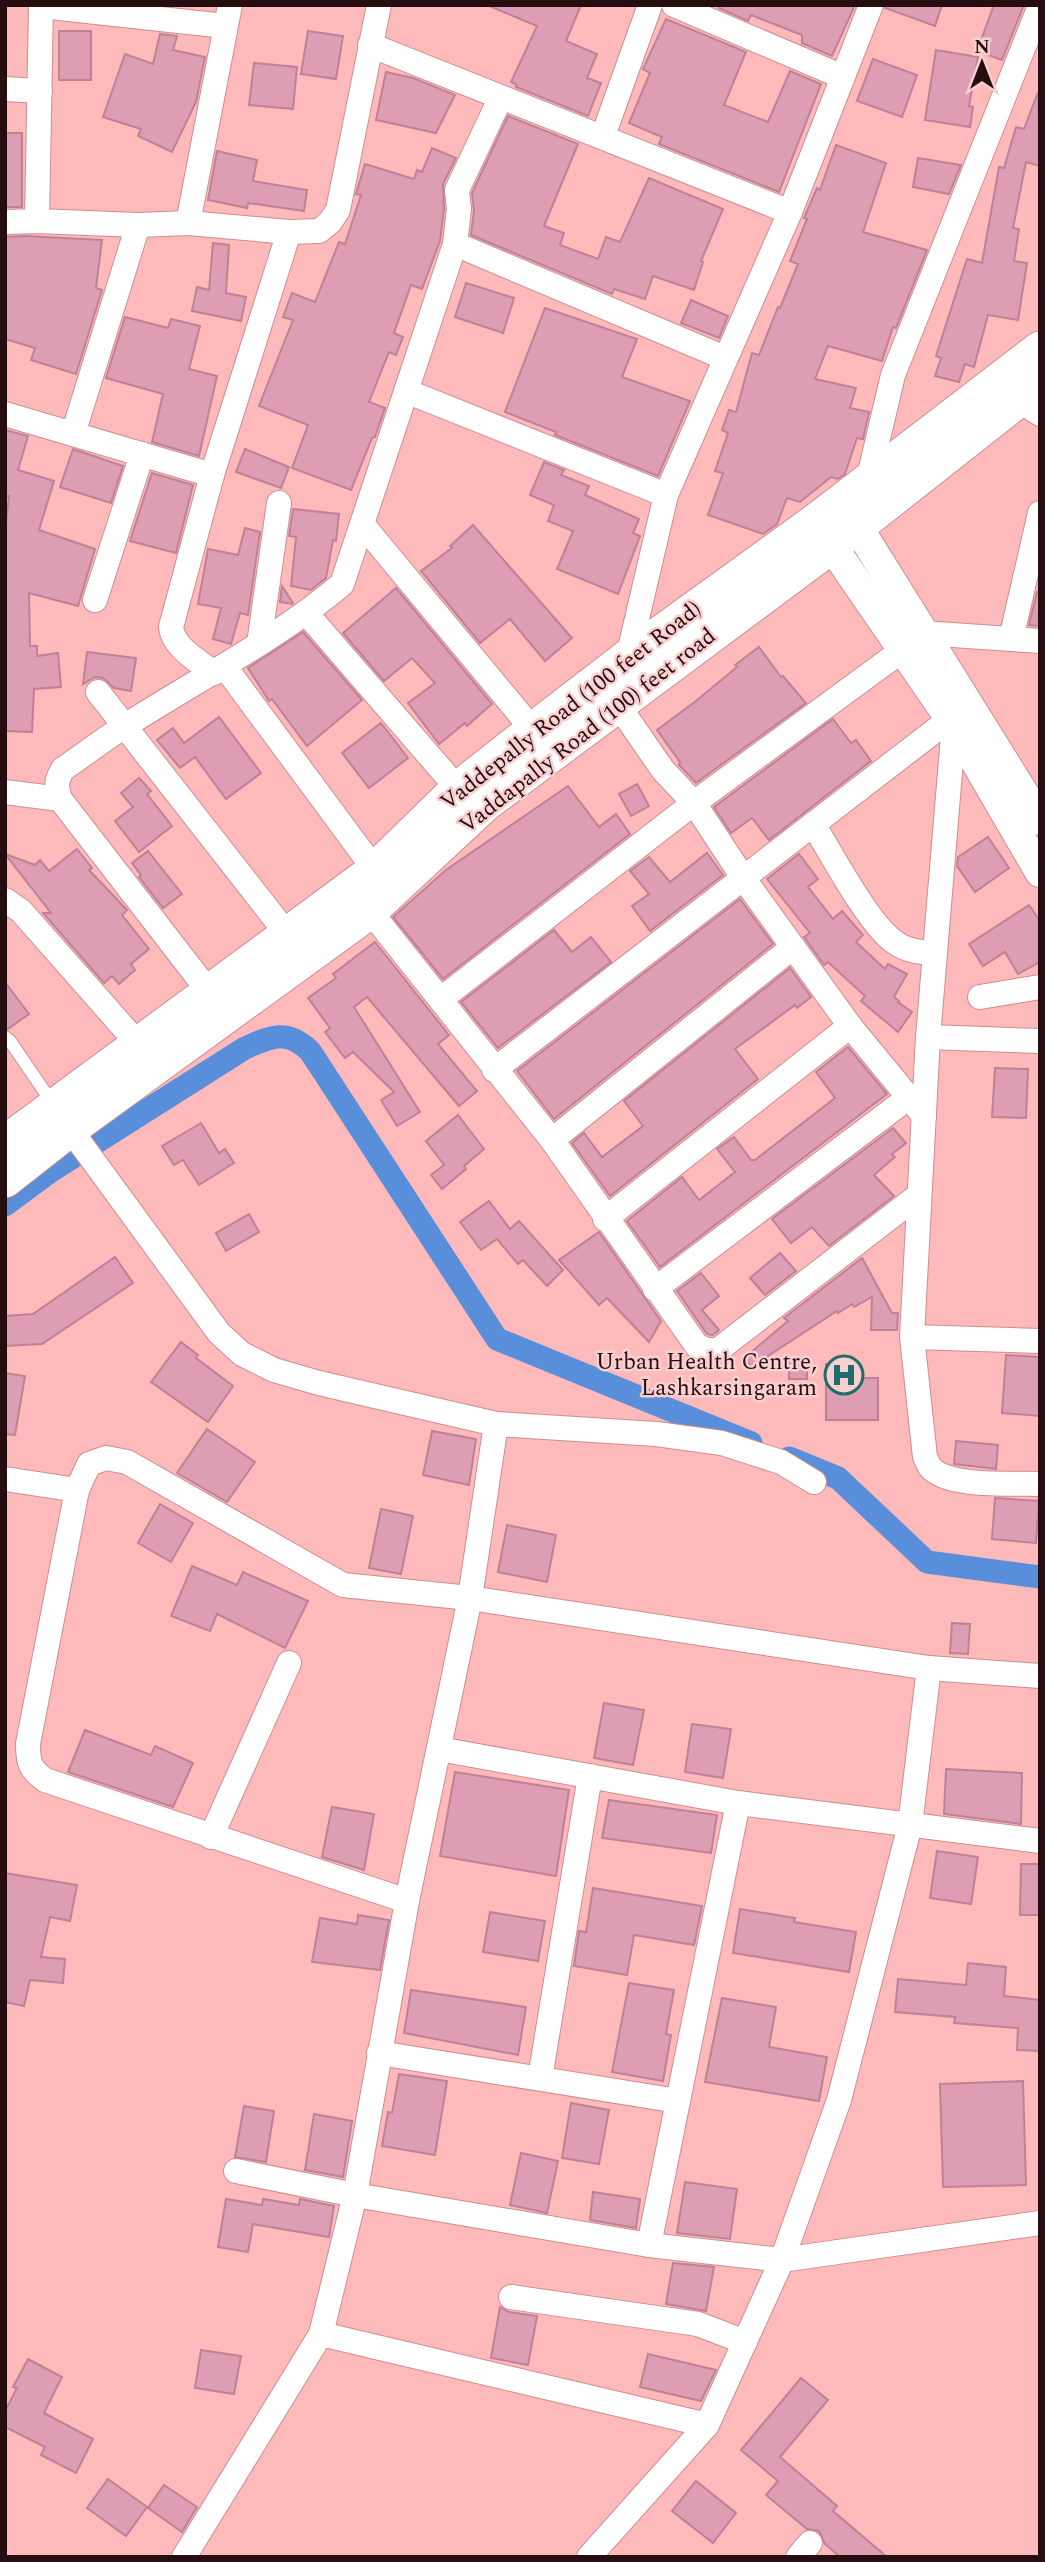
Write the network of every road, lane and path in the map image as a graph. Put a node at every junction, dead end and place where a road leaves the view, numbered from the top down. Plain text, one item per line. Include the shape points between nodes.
1 (379, 5) edge
2 (650, 5) edge
3 (674, 5) edge
4 (871, 5) edge
5 (41, 6) edge
6 (1040, 6) edge
7 (227, 16) edge
8 (370, 45) junction
9 (843, 77) junction
10 (5, 89) edge
11 (40, 91) junction
12 (501, 97) junction
13 (603, 136) junction
14 (790, 212) junction
15 (37, 221) junction
16 (5, 222) edge
17 (188, 223) junction
18 (138, 225) junction
19 (289, 232) junction
20 (455, 244) junction
21 (1040, 349) edge
22 (725, 358) junction
23 (406, 391) junction
24 (1032, 400) edge
25 (5, 414) edge
26 (73, 434) junction
27 (142, 454) junction
28 (212, 475) junction
29 (666, 495) junction
30 (279, 503) dead end
31 (1040, 513) edge
32 (844, 514) junction
33 (362, 524) junction
34 (95, 600) dead end
35 (307, 614) junction
36 (1012, 639) junction
37 (914, 641) junction
38 (1040, 641) edge
39 (259, 644) junction
40 (628, 657) junction
41 (219, 670) junction
42 (98, 692) dead end
43 (618, 705) junction
44 (952, 721) junction
45 (126, 726) junction
46 (533, 730) junction
47 (458, 789) junction
48 (5, 792) edge
49 (60, 799) junction
50 (694, 803) junction
51 (1040, 820) edge
52 (813, 824) junction
53 (374, 870) junction
54 (1040, 872) edge
55 (744, 879) junction
56 (5, 900) edge
57 (370, 911) junction
58 (793, 947) junction
59 (285, 948) junction
60 (934, 954) junction
61 (1040, 987) edge
62 (224, 994) junction
63 (980, 997) dead end
64 (441, 999) junction
65 (850, 1026) junction
66 (5, 1037) edge
67 (928, 1037) junction
68 (1040, 1041) edge
69 (139, 1045) junction
70 (495, 1070) junction
71 (916, 1107) junction
72 (68, 1126) junction
73 (552, 1140) junction
74 (5, 1143) edge
75 (5, 1180) edge
76 (919, 1195) junction
77 (605, 1219) junction
78 (655, 1289) junction
79 (912, 1337) junction
80 (1040, 1341) edge
81 (496, 1424) junction
82 (5, 1479) edge
83 (814, 1482) dead end
84 (1040, 1484) edge
85 (77, 1490) junction
86 (470, 1598) junction
87 (289, 1663) dead end
88 (929, 1668) junction
89 (1040, 1676) edge
90 (439, 1749) junction
91 (590, 1776) junction
92 (738, 1803) junction
93 (910, 1825) junction
94 (211, 1837) junction
95 (1040, 1841) edge
96 (407, 1900) junction
97 (379, 2053) junction
98 (540, 2078) junction
99 (678, 2101) junction
100 (236, 2171) dead end
101 (355, 2195) junction
102 (1040, 2223) edge
103 (649, 2245) junction
104 (782, 2260) junction
105 (511, 2297) dead end
106 (321, 2334) junction
107 (745, 2342) junction
108 (707, 2425) junction
109 (184, 2557) edge
110 (589, 2557) edge

1 - 8 street
2 - 13 street
3 - 9 street
4 - 9 street
5 - 7 street
5 - 11 street
6 - 32 street via 893,375
7 - 17 street
8 - 12 street
8 - 19 street via 338,210 319,231
9 - 14 street
10 - 11 street
11 - 15 street
12 - 13 street
12 - 20 street via 457,190
13 - 14 street
14 - 22 street
15 - 16 street
15 - 18 street
17 - 18 street
17 - 19 street
18 - 26 street
19 - 28 street
20 - 22 street
20 - 23 street
21 - 32 main road, Vaddepally Road (100 feet Road)
22 - 29 street
23 - 29 street
23 - 33 street
24 - 32 main road, Vaddapally Road (100) feet road
25 - 26 street
26 - 27 street
27 - 28 street
27 - 34 street
28 - 41 street via 171,634 181,647
29 - 40 street
30 - 39 street
31 - 36 street
32 - 37 street
32 - 40 main road, Vaddepally Road (100 feet Road)
32 - 43 main road, Vaddapally Road (100) feet road
33 - 35 street via 342,584
33 - 46 street
35 - 39 street
35 - 47 street
36 - 37 street
36 - 38 street
37 - 44 street
37 - 50 street
37 - 51 street
39 - 41 street
40 - 46 main road, Vaddepally Road (100 feet Road)
41 - 45 street
41 - 53 street
42 - 45 street
43 - 50 street via 663,770
43 - 57 main road, Vaddapally Road (100) feet road via 486,803
44 - 52 street
44 - 54 street
44 - 60 street
45 - 49 street via 63,769 57,778
45 - 59 street
46 - 47 main road, Vaddepally Road (100 feet Road)
47 - 53 main road, Vaddepally Road (100 feet Road)
48 - 49 street
49 - 62 street
50 - 55 street
50 - 64 street
52 - 55 street
52 - 60 street via 869,914 892,941 912,951
53 - 59 main road, Vaddepally Road (100 feet Road)
55 - 58 street
55 - 70 street
56 - 69 street via 21,911
57 - 59 main road, Vaddapally Road (100) feet road
57 - 64 street
58 - 65 street
58 - 73 street
59 - 62 main road, Vaddapally Road (100) feet road
60 - 67 street
61 - 63 street
62 - 69 main road
62 - 72 main road, Vaddapally Road (100) feet road
64 - 70 street
65 - 71 street
65 - 77 street
66 - 72 lane
67 - 68 street
67 - 71 street
69 - 72 main road
70 - 73 street
71 - 76 street
71 - 78 street
72 - 74 main road
72 - 75 main road, Vaddapally Road (100) feet road
72 - 81 street via 219,1333 242,1354 274,1370 319,1383
73 - 77 street
76 - 78 street via 718,1350 697,1346
76 - 79 street
77 - 78 street
79 - 80 street
79 - 84 street via 925,1457 931,1469 965,1482
81 - 83 street via 722,1443 781,1462
81 - 86 street
82 - 85 street
85 - 86 street via 89,1464 106,1458 127,1462 343,1585
85 - 94 street via 28,1762 45,1780
86 - 88 street
86 - 90 street
87 - 94 street
88 - 89 street
88 - 93 street
90 - 91 street
90 - 96 street
91 - 92 street
91 - 98 street
92 - 93 street
92 - 99 street
93 - 95 street
93 - 104 street via 839,2100
94 - 96 street
96 - 97 street
97 - 98 street
97 - 101 street
98 - 99 street
99 - 103 street
100 - 101 street
101 - 103 street
101 - 106 street
102 - 104 street
103 - 104 street
104 - 107 street
105 - 107 street via 698,2324
106 - 108 street
106 - 109 street
107 - 108 street
108 - 110 street

